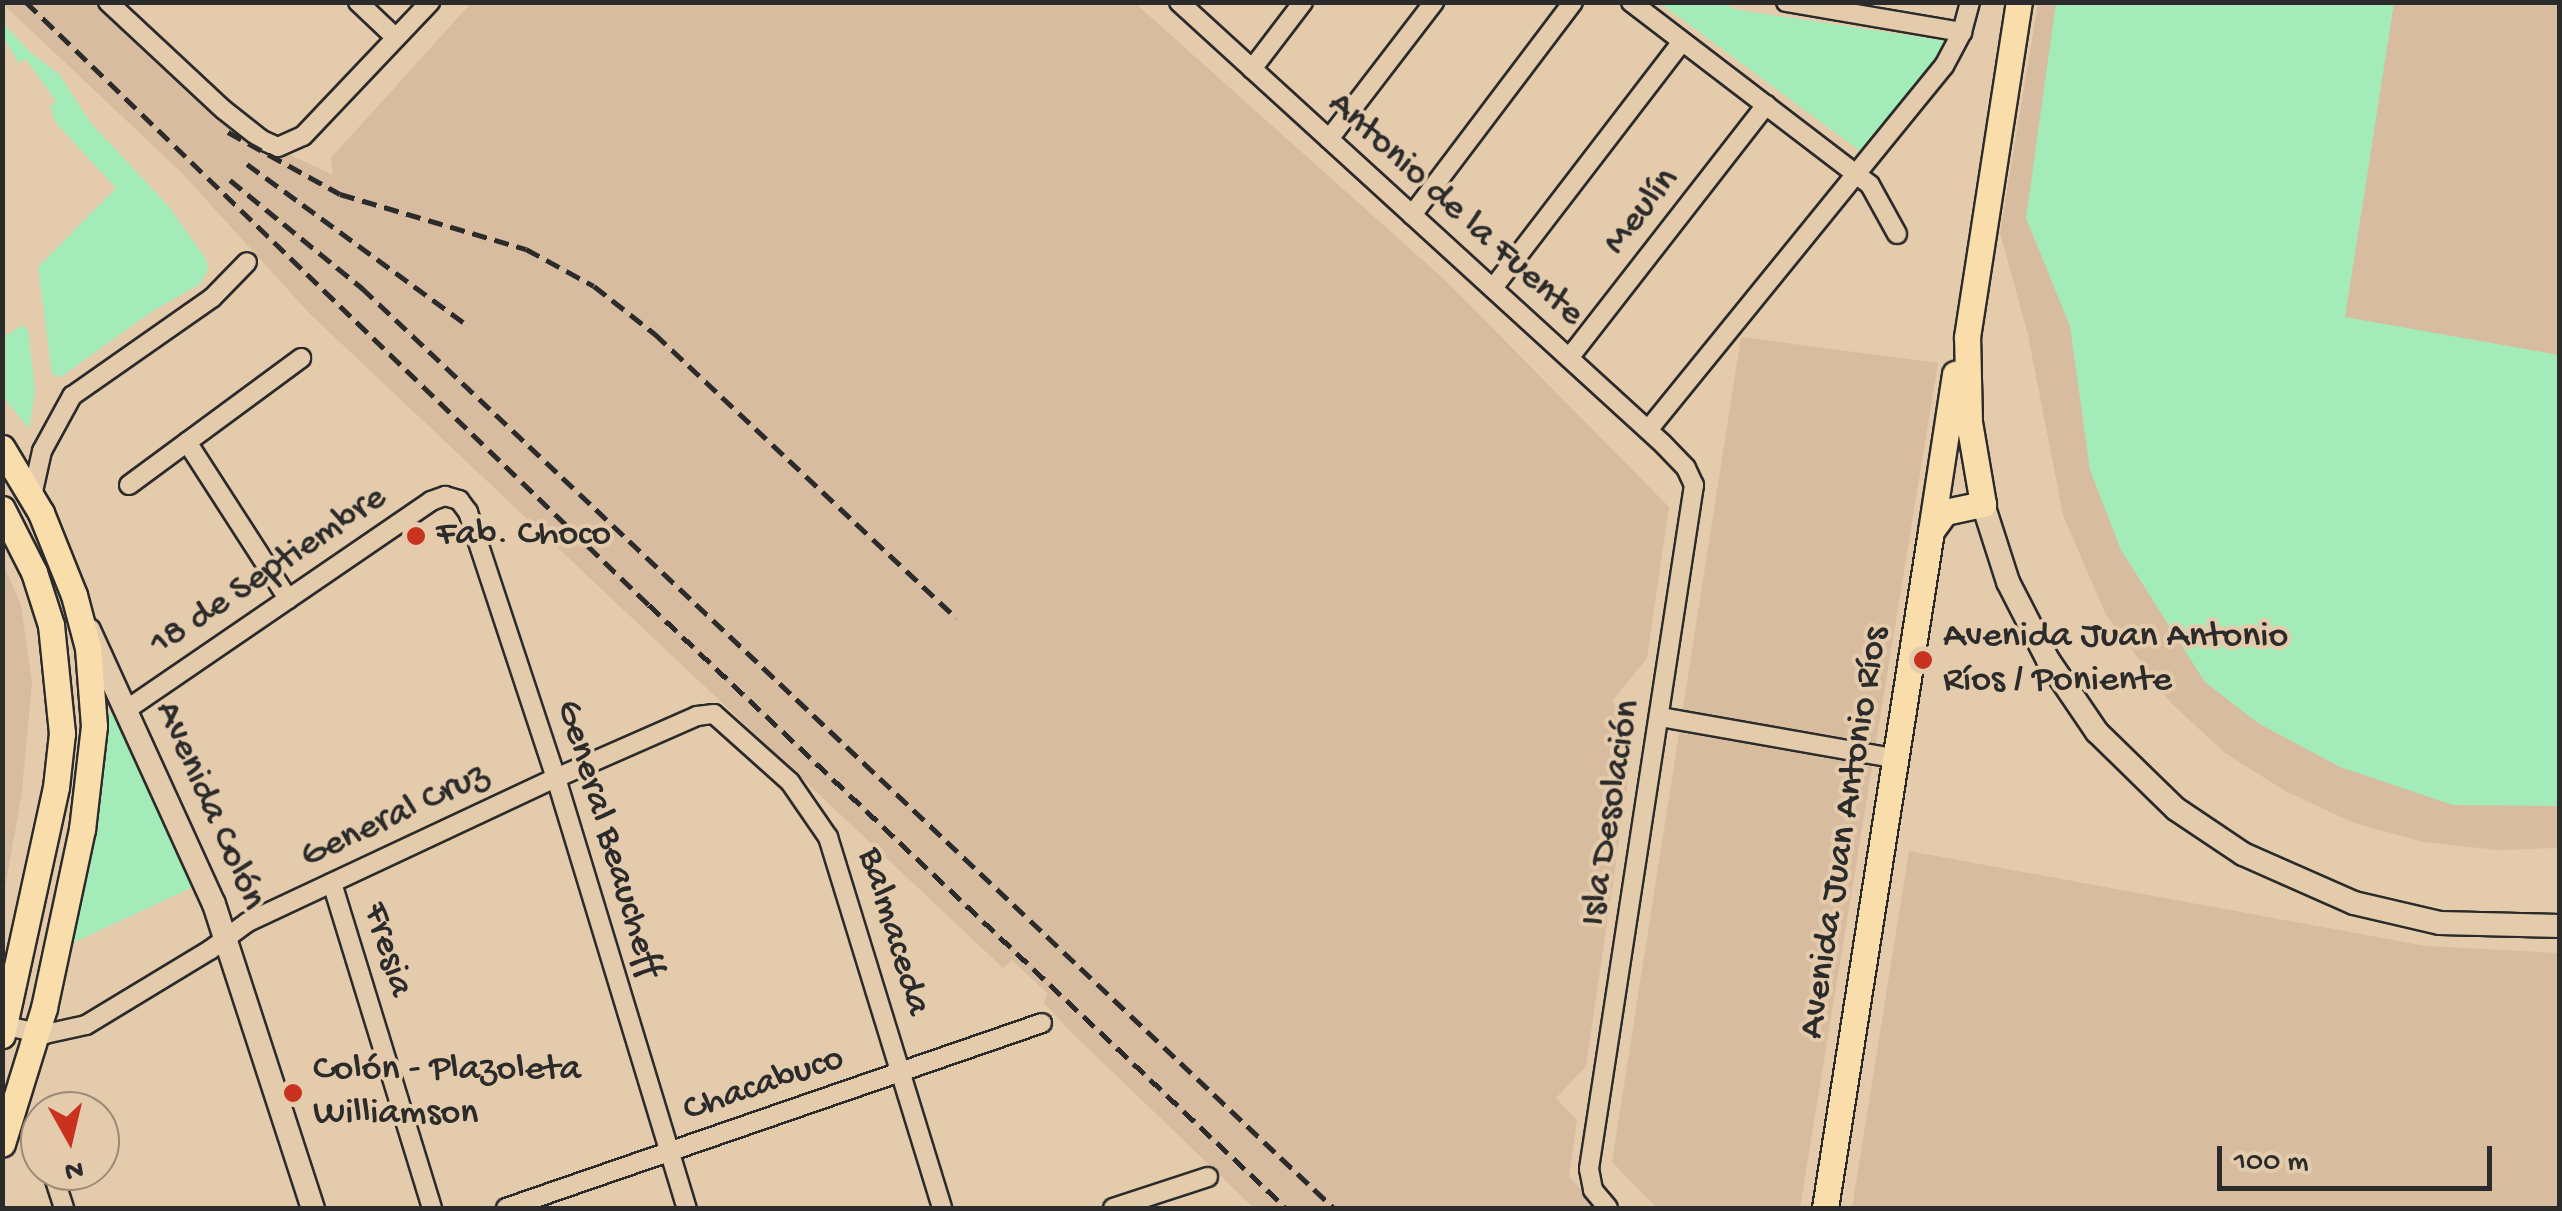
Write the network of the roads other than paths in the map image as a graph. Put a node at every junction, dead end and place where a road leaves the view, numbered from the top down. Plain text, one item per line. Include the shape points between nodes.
1 (108, 2) edge
2 (358, 2) edge
3 (430, 2) edge
4 (1179, 2) edge
5 (1303, 2) edge
6 (1434, 2) edge
7 (1573, 2) edge
8 (1631, 2) edge
9 (1786, 2) edge
10 (1970, 2) edge
11 (2019, 2) edge
12 (1962, 32) junction
13 (396, 38) junction
14 (1682, 42) junction
15 (1252, 69) junction
16 (1766, 106) junction
17 (1330, 139) junction
18 (1855, 173) junction
19 (1412, 215) junction
20 (1897, 234) dead end
21 (247, 262) dead end
22 (1493, 288) junction
23 (1969, 310) junction
24 (301, 358) dead end
25 (1570, 358) junction
26 (1648, 430) junction
27 (187, 442) junction
28 (42, 451) junction
29 (7, 455) edge
30 (1686, 468) joint
31 (129, 485) dead end
32 (32, 496) junction
33 (452, 497) joint
34 (1983, 504) junction
35 (2, 509) edge
36 (1931, 531) junction
37 (74, 595) junction
38 (288, 599) junction
39 (126, 710) junction
40 (714, 714) joint
41 (1660, 718) junction
42 (1897, 759) junction
43 (556, 778) junction
44 (332, 883) junction
45 (2560, 926) edge
46 (226, 938) junction
47 (1042, 1023) dead end
48 (4, 1030) edge
49 (38, 1034) junction
50 (901, 1072) junction
51 (2, 1144) edge
52 (670, 1153) junction
53 (1208, 1177) dead end
54 (313, 1208) edge
55 (432, 1208) edge
56 (506, 1208) edge
57 (687, 1208) edge
58 (942, 1208) edge
59 (1113, 1208) edge
60 (1608, 1208) edge
61 (1825, 1208) edge

1 - 13 street via 262,140 284,146 303,136
2 - 13 street
3 - 13 street
4 - 15 street, Antonio de la Fuente
5 - 15 street
6 - 17 street
7 - 19 street
8 - 14 street
9 - 12 street
10 - 12 street
11 - 23 main road
12 - 18 street via 1930,85
14 - 16 street
14 - 22 street
15 - 17 street, Antonio de la Fuente
16 - 18 street
16 - 25 street, Meulín
17 - 19 street, Antonio de la Fuente
18 - 20 street via 1876,192
18 - 26 street
19 - 22 street, Antonio de la Fuente
21 - 28 street via 212,298 80,388
22 - 25 street, Antonio de la Fuente
23 - 34 main road via 1966,390
23 - 36 main road, Avenida Juan Antonio Ríos
24 - 27 street
25 - 26 street, Antonio de la Fuente
26 - 30 street, Antonio de la Fuente
27 - 31 street
27 - 38 street
28 - 29 street via 29,461
28 - 32 street
29 - 32 main road, Avenida Colón
30 - 41 street, Isla Desolación via 1693,506
32 - 37 main road, Avenida Colón
33 - 38 street, 18 de Septiembre via 431,501
33 - 43 street, General Beaucheff via 468,512
34 - 36 main road via 1945,512
34 - 45 main road via 2020,610 2064,686 2116,753 2199,825 2297,881 2380,911 2471,926
35 - 48 main road via 43,597 56,652 62,734
36 - 42 main road, Avenida Juan Antonio Ríos
37 - 39 main road, Avenida Colón
37 - 49 main road via 92,682 94,752
38 - 39 street, 18 de Septiembre
39 - 46 main road, Avenida Colón
40 - 43 street, General Cruz
40 - 50 street, Balmaceda via 790,782 828,837
41 - 42 street
41 - 60 street, Isla Desolación via 1589,1170 1592,1190
42 - 61 main road, Avenida Juan Antonio Ríos
43 - 44 street, General Cruz
43 - 52 street, General Beaucheff
44 - 46 street, General Cruz
44 - 55 street, Fresia
46 - 49 street, General Cruz via 86,1025
46 - 54 main road, Avenida Colón
47 - 50 street, Chacabuco
48 - 49 street, General Cruz
49 - 51 main road
50 - 52 street, Chacabuco
50 - 58 street, Balmaceda
52 - 56 street, Chacabuco
52 - 57 street, General Beaucheff
53 - 59 street

